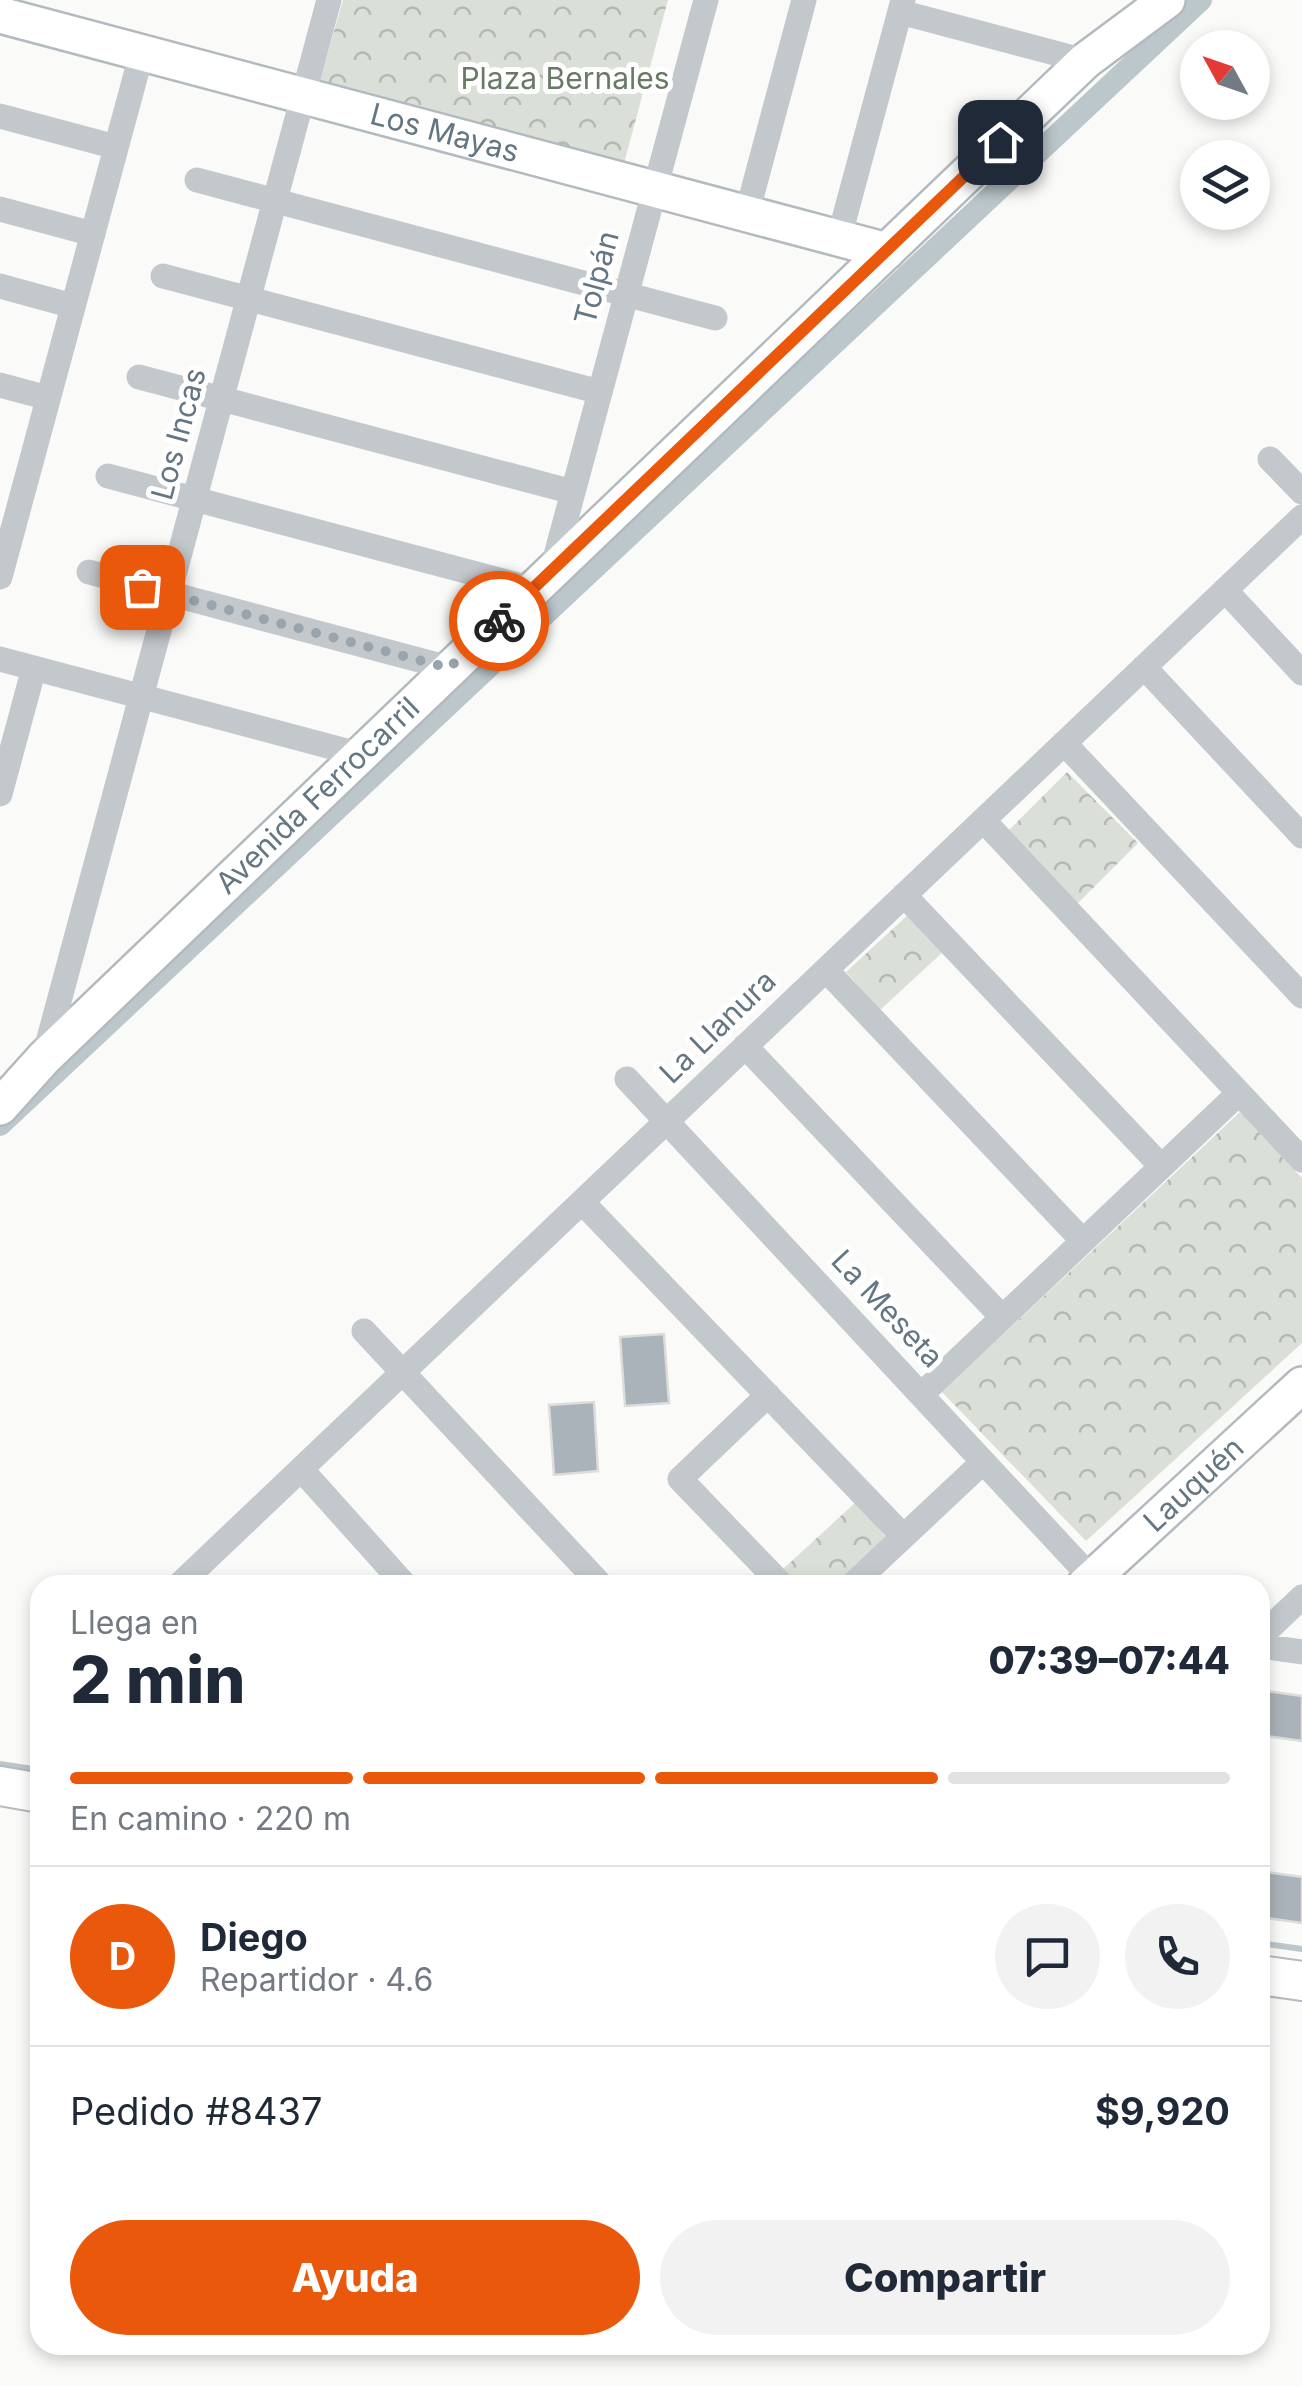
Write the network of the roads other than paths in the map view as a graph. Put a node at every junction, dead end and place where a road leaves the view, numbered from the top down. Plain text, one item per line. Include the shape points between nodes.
1 (329, 0) edge
2 (706, 0) edge
3 (804, 0) edge
4 (1167, 0) edge
5 (902, 6) edge
6 (0, 14) edge
7 (142, 52) junction
8 (1085, 61) junction
9 (304, 95) junction
10 (0, 116) edge
11 (116, 147) junction
12 (197, 180) dead end
13 (654, 189) junction
14 (275, 201) junction
15 (0, 209) edge
16 (747, 213) junction
17 (93, 234) junction
18 (839, 238) junction
19 (887, 251) junction
20 (163, 276) dead end
21 (0, 286) edge
22 (626, 294) junction
23 (249, 299) junction
24 (73, 306) junction
25 (715, 318) dead end
26 (139, 377) dead end
27 (0, 385) edge
28 (600, 392) junction
29 (48, 398) junction
30 (222, 399) junction
31 (1270, 460) dead end
32 (0, 473) edge
33 (108, 476) dead end
34 (26, 480) junction
35 (572, 492) junction
36 (1302, 492) edge
37 (195, 499) junction
38 (1302, 517) edge
39 (1, 569) edge
40 (89, 572) dead end
41 (542, 581) junction
42 (1225, 590) junction
43 (170, 594) junction
44 (0, 659) edge
45 (1144, 667) junction
46 (34, 668) junction
47 (449, 668) junction
48 (1302, 673) edge
49 (142, 697) junction
50 (1064, 743) junction
51 (358, 754) junction
52 (4, 766) edge
53 (0, 794) edge
54 (983, 820) junction
55 (1302, 836) edge
56 (904, 896) junction
57 (826, 970) junction
58 (1302, 996) edge
59 (745, 1046) junction
60 (44, 1058) junction
61 (627, 1078) dead end
62 (1239, 1093) junction
63 (2, 1102) edge
64 (666, 1121) junction
65 (1302, 1160) edge
66 (1161, 1166) junction
67 (582, 1202) junction
68 (1083, 1240) junction
69 (1002, 1317) junction
70 (364, 1332) dead end
71 (402, 1372) junction
72 (1302, 1385) edge
73 (922, 1394) junction
74 (768, 1395) junction
75 (983, 1462) junction
76 (300, 1469) junction
77 (904, 1536) junction
78 (189, 1575) edge
79 (396, 1575) edge
80 (592, 1575) edge
81 (772, 1575) edge
82 (863, 1575) edge
83 (1086, 1575) edge
84 (1099, 1575) edge
85 (1302, 1597) edge
86 (1270, 1627) edge
87 (1270, 1647) edge
88 (1302, 1652) edge
89 (0, 1786) edge
90 (30, 1790) edge
91 (1270, 1976) edge
92 (1302, 1981) edge

1 - 9 street, Los Incas
2 - 13 street, Tolpán
3 - 16 street
4 - 8 street, Avenida Ferrocarril
5 - 8 street
5 - 18 street
6 - 7 street, Los Mayas
7 - 9 street, Los Mayas
7 - 11 street
8 - 19 street, Avenida Ferrocarril
9 - 13 street, Los Mayas
9 - 14 street, Los Incas
10 - 11 street
11 - 17 street
12 - 14 street
13 - 16 street, Los Mayas
13 - 22 street, Tolpán
14 - 22 street
14 - 23 street, Los Incas
15 - 17 street
16 - 18 street, Los Mayas
17 - 24 street
18 - 19 street, Los Mayas
19 - 41 street, Avenida Ferrocarril
20 - 23 street
21 - 24 street
22 - 25 street
22 - 28 street, Tolpán
23 - 28 street
23 - 30 street, Los Incas
24 - 29 street
26 - 30 street
27 - 29 street
28 - 35 street, Tolpán
29 - 34 street
30 - 35 street
30 - 37 street, Los Incas
31 - 36 street
32 - 34 street
33 - 37 street
34 - 39 street
35 - 41 street, Tolpán
37 - 41 street
37 - 43 street, Los Incas
38 - 42 street, La Llanura
40 - 43 street
41 - 47 street, Avenida Ferrocarril
42 - 45 street, La Llanura
42 - 48 street
43 - 47 street
43 - 49 street, Los Incas
44 - 46 street
45 - 50 street, La Llanura
45 - 55 street
46 - 49 street
46 - 52 street
47 - 51 street, Avenida Ferrocarril
49 - 51 street
49 - 60 street, Los Incas
50 - 54 street, La Llanura
50 - 58 street
51 - 60 street, Avenida Ferrocarril
52 - 53 street
54 - 56 street, La Llanura
54 - 62 street
56 - 57 street, La Llanura
56 - 66 street
57 - 59 street, La Llanura
57 - 68 street
59 - 64 street, La Llanura
59 - 69 street
60 - 63 street, Avenida Ferrocarril
61 - 64 street, La Meseta
62 - 65 street
62 - 66 street
64 - 67 street, La Llanura
64 - 73 street, La Meseta
66 - 68 street
67 - 71 street, La Llanura
67 - 74 street
68 - 69 street
69 - 73 street
70 - 71 street
71 - 76 street, La Llanura
71 - 80 street
72 - 84 street, Lauquén
73 - 75 street, La Meseta
74 - 77 street
74 - 81 street via 680,1479
75 - 77 street
75 - 83 street, La Meseta
76 - 78 street, La Llanura
76 - 79 street
77 - 82 street
85 - 86 street
87 - 88 street
89 - 90 main road
91 - 92 main road

